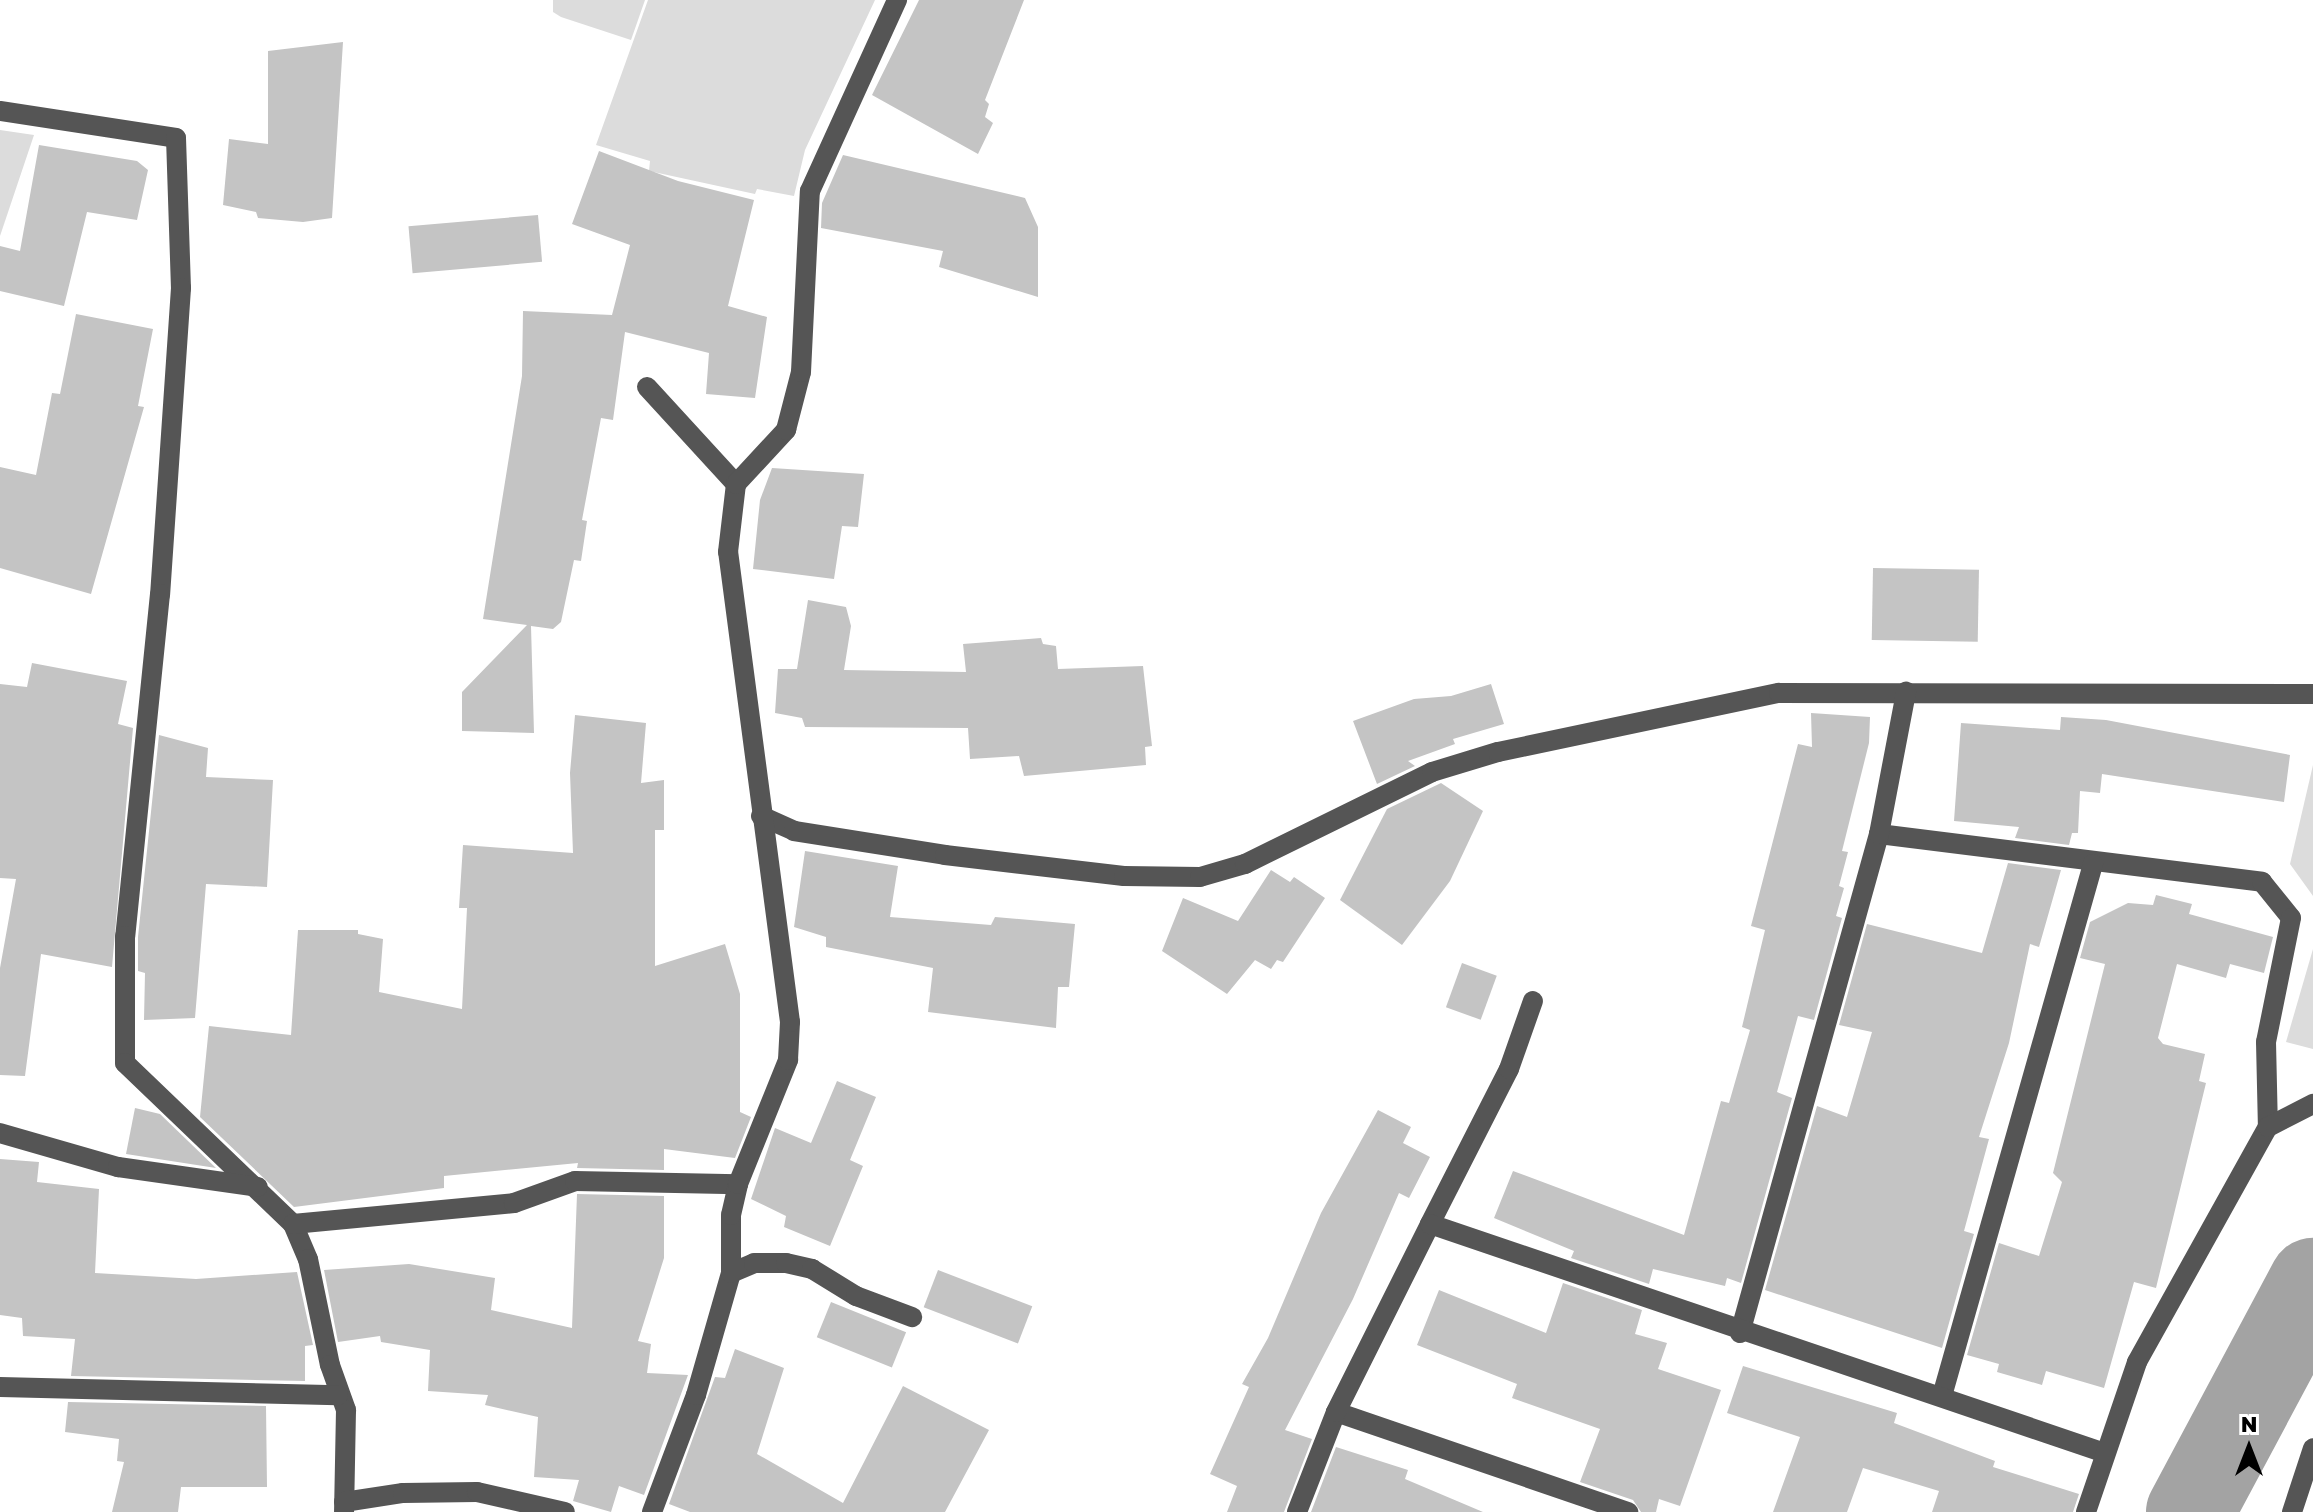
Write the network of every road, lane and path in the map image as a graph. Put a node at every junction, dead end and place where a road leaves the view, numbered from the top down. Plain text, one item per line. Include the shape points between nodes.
1 (897, 0) edge
2 (0, 111) edge
3 (647, 387) dead end
4 (736, 484) junction
5 (1906, 692) junction
6 (2313, 694) edge
7 (761, 816) junction
8 (1879, 834) junction
9 (2093, 864) junction
10 (1533, 1001) dead end
11 (2313, 1104) edge
12 (2268, 1127) junction
13 (0, 1133) edge
14 (738, 1184) junction
15 (258, 1187) junction
16 (293, 1224) junction
17 (1430, 1224) junction
18 (731, 1273) junction
19 (912, 1317) dead end
20 (1740, 1333) junction
21 (0, 1387) edge
22 (338, 1395) junction
23 (1942, 1396) junction
24 (1336, 1412) junction
25 (2313, 1448) edge
26 (2102, 1452) junction
27 (344, 1507) edge
28 (565, 1512) edge
29 (652, 1512) edge
30 (1297, 1512) edge
31 (1628, 1512) edge
32 (2086, 1512) edge
33 (2292, 1512) edge

1 - 4 street via 810,191 801,372 786,430
2 - 15 street via 176,138 181,288 160,594 128,905 125,1063
3 - 4 street
4 - 7 street via 728,552
5 - 6 street
5 - 7 street via 1779,693 1498,752 1432,772 1245,864 1200,877 1124,876 945,855 794,831
5 - 8 street
7 - 14 street via 790,1022 788,1060
8 - 9 street
8 - 20 street
9 - 12 street via 2262,882 2291,918 2266,1042
9 - 23 street
10 - 17 street via 1509,1069
11 - 12 street
12 - 26 street via 2137,1362
13 - 15 street via 118,1167
14 - 16 street via 575,1181 514,1203
14 - 18 street via 731,1215
15 - 16 street
16 - 22 street via 308,1259
17 - 20 street
17 - 24 street
18 - 19 street via 754,1263 812,1269 856,1296
18 - 29 street via 696,1395
20 - 23 street
21 - 22 street
22 - 27 street via 346,1410
23 - 26 street
24 - 30 street
24 - 31 street
25 - 33 street
26 - 32 street
27 - 28 street via 403,1493 477,1492

